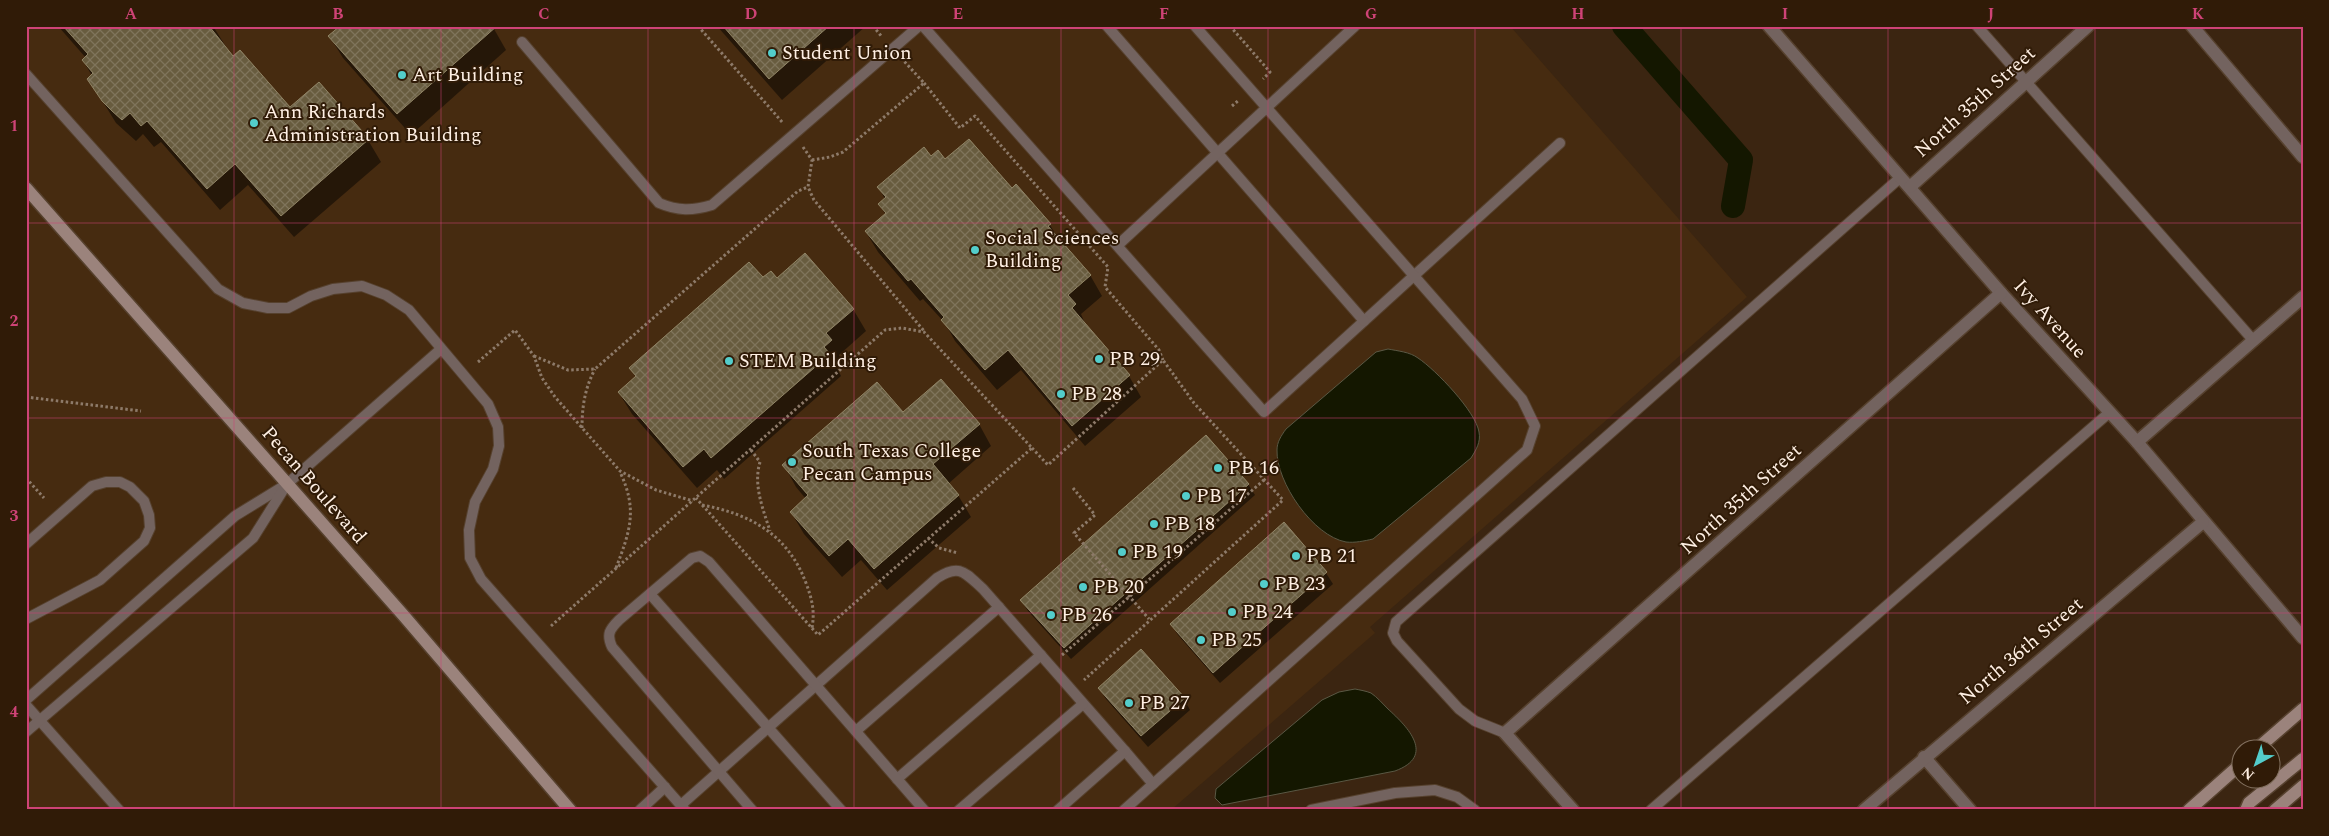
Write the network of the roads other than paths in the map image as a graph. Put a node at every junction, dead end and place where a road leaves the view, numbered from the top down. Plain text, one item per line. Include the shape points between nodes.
1 (921, 26) edge
2 (1107, 26) edge
3 (1195, 26) edge
4 (1355, 26) edge
5 (1769, 26) edge
6 (1977, 26) edge
7 (2088, 26) edge
8 (2192, 26) edge
9 (522, 42) dead end
10 (26, 74) edge
11 (2026, 82) junction
12 (1267, 108) junction
13 (1560, 143) dead end
14 (1218, 154) junction
15 (2303, 156) edge
16 (1905, 182) junction
17 (26, 188) edge
18 (1118, 245) junction
19 (1414, 275) junction
20 (2001, 293) junction
21 (2303, 296) edge
22 (1364, 321) junction
23 (2253, 340) junction
24 (442, 348) junction
25 (2110, 412) junction
26 (2137, 442) junction
27 (287, 484) junction
28 (2203, 522) junction
29 (26, 544) edge
30 (650, 594) junction
31 (999, 608) junction
32 (26, 619) edge
33 (2303, 638) edge
34 (1041, 655) junction
35 (816, 686) junction
36 (26, 700) edge
37 (1083, 704) junction
38 (26, 705) edge
39 (2303, 709) edge
40 (39, 721) junction
41 (769, 728) junction
42 (26, 732) edge
43 (856, 732) junction
44 (1505, 732) junction
45 (2270, 738) edge
46 (1125, 752) junction
47 (1924, 758) junction
48 (2303, 759) edge
49 (719, 772) junction
50 (2232, 772) edge
51 (898, 779) junction
52 (1153, 784) junction
53 (2303, 786) edge
54 (665, 787) junction
55 (684, 808) edge
56 (119, 810) edge
57 (570, 810) edge
58 (640, 810) edge
59 (752, 810) edge
60 (841, 810) edge
61 (924, 810) edge
62 (960, 810) edge
63 (1058, 810) edge
64 (1124, 810) edge
65 (1311, 810) edge
66 (1475, 810) edge
67 (1573, 810) edge
68 (1651, 810) edge
69 (1864, 810) edge
70 (1970, 810) edge
71 (2189, 810) edge
72 (2246, 810) edge
73 (2275, 810) edge

1 - 9 lane via 712,206 694,210 675,210 659,203
1 - 18 lane
2 - 14 lane
3 - 12 lane
4 - 12 lane
5 - 16 street, Ivy Avenue
6 - 11 lane
7 - 11 street, North 35th Street
8 - 15 street
10 - 24 lane via 218,288 243,303 288,308 311,296 362,286 409,310
11 - 16 street, North 35th Street
11 - 23 lane
12 - 14 lane
12 - 19 lane
13 - 19 lane
14 - 18 lane
14 - 22 lane
16 - 20 street, Ivy Avenue
16 - 44 lane via 1396,622 1393,633 1397,642 1441,691 1476,722
17 - 27 main road, Pecan Boulevard
18 - 22 lane via 1264,412
19 - 22 lane
19 - 52 lane via 1522,399 1534,426 1527,450
20 - 25 street, Ivy Avenue
20 - 44 street, North 35th Street
21 - 23 street
23 - 26 street
24 - 27 lane
24 - 54 lane via 488,404 498,427 493,469 475,502 469,530 470,558 481,579
25 - 26 street, Ivy Avenue
25 - 68 lane
26 - 28 street, Ivy Avenue
27 - 36 lane via 235,516
27 - 40 lane via 253,538
27 - 57 main road, Pecan Boulevard
28 - 33 street, Ivy Avenue
28 - 47 street, North 36th Street
29 - 32 lane via 92,486 106,482 120,482 130,487 144,501 149,515 150,528 144,540 100,580
30 - 35 lane via 692,558 700,556 709,562
30 - 41 lane
30 - 49 lane via 610,629 608,638 612,647
31 - 34 lane
31 - 35 lane via 969,576 961,570 950,570
31 - 43 lane
34 - 37 lane
34 - 51 lane
35 - 41 lane
35 - 43 lane
37 - 46 lane
37 - 62 lane
38 - 40 lane
39 - 45 main road
40 - 42 lane
40 - 56 lane
41 - 49 lane
41 - 60 lane
43 - 51 lane
44 - 67 street
46 - 52 lane
46 - 63 lane
47 - 69 street, North 36th Street
47 - 70 street
48 - 72 main road via 2249,803
49 - 55 lane
49 - 59 lane
50 - 71 main road
51 - 61 lane
52 - 64 lane
53 - 73 main road
54 - 55 lane
54 - 58 lane
65 - 66 lane via 1395,792 1436,790 1458,797

